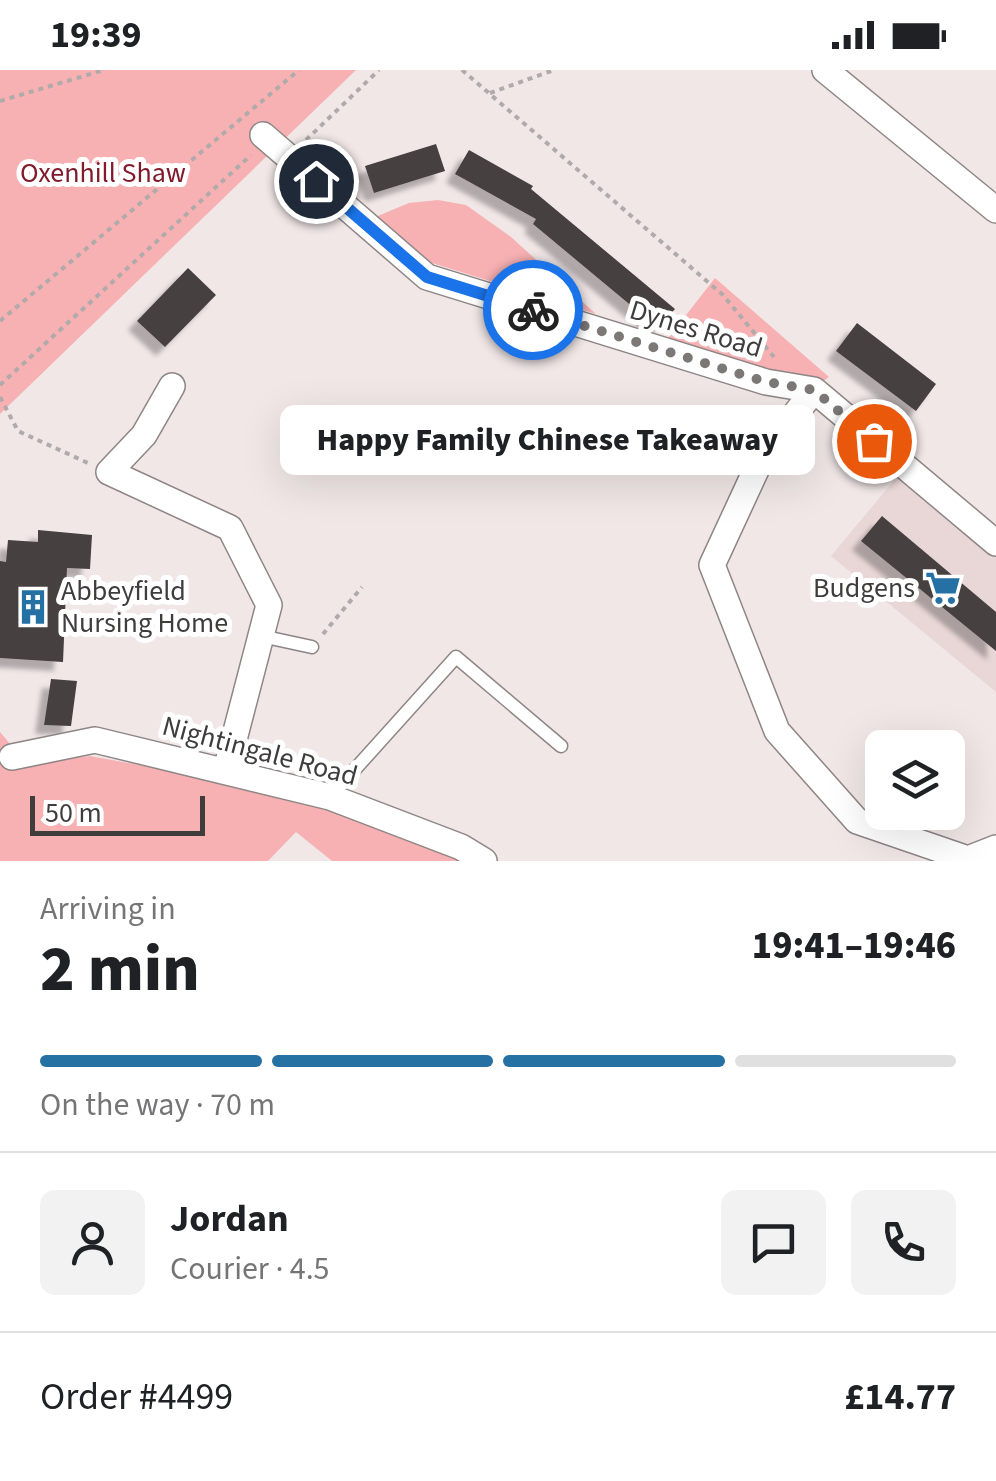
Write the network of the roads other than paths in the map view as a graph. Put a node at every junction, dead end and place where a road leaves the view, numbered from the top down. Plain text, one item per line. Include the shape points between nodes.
1 (825, 70) edge
2 (274, 144) road end
3 (996, 210) edge
4 (172, 386) dead end
5 (814, 390) junction
6 (996, 543) edge
7 (261, 636) junction
8 (312, 647) road end
9 (561, 746) dead end
10 (12, 757) dead end
11 (226, 770) junction
12 (330, 797) junction
13 (996, 848) edge
14 (968, 860) edge
15 (484, 861) edge

1 - 3 street
2 - 5 street, Dynes Road via 427,277 766,382
4 - 7 street via 144,434 108,472 230,528 269,605
5 - 6 street
5 - 14 street via 762,458 712,565 777,731 858,821
7 - 8 lane
7 - 11 street
9 - 12 lane via 456,656
10 - 11 street, Nightingale Road via 95,740
11 - 12 street, Nightingale Road
12 - 15 street, Nightingale Road
13 - 14 street

